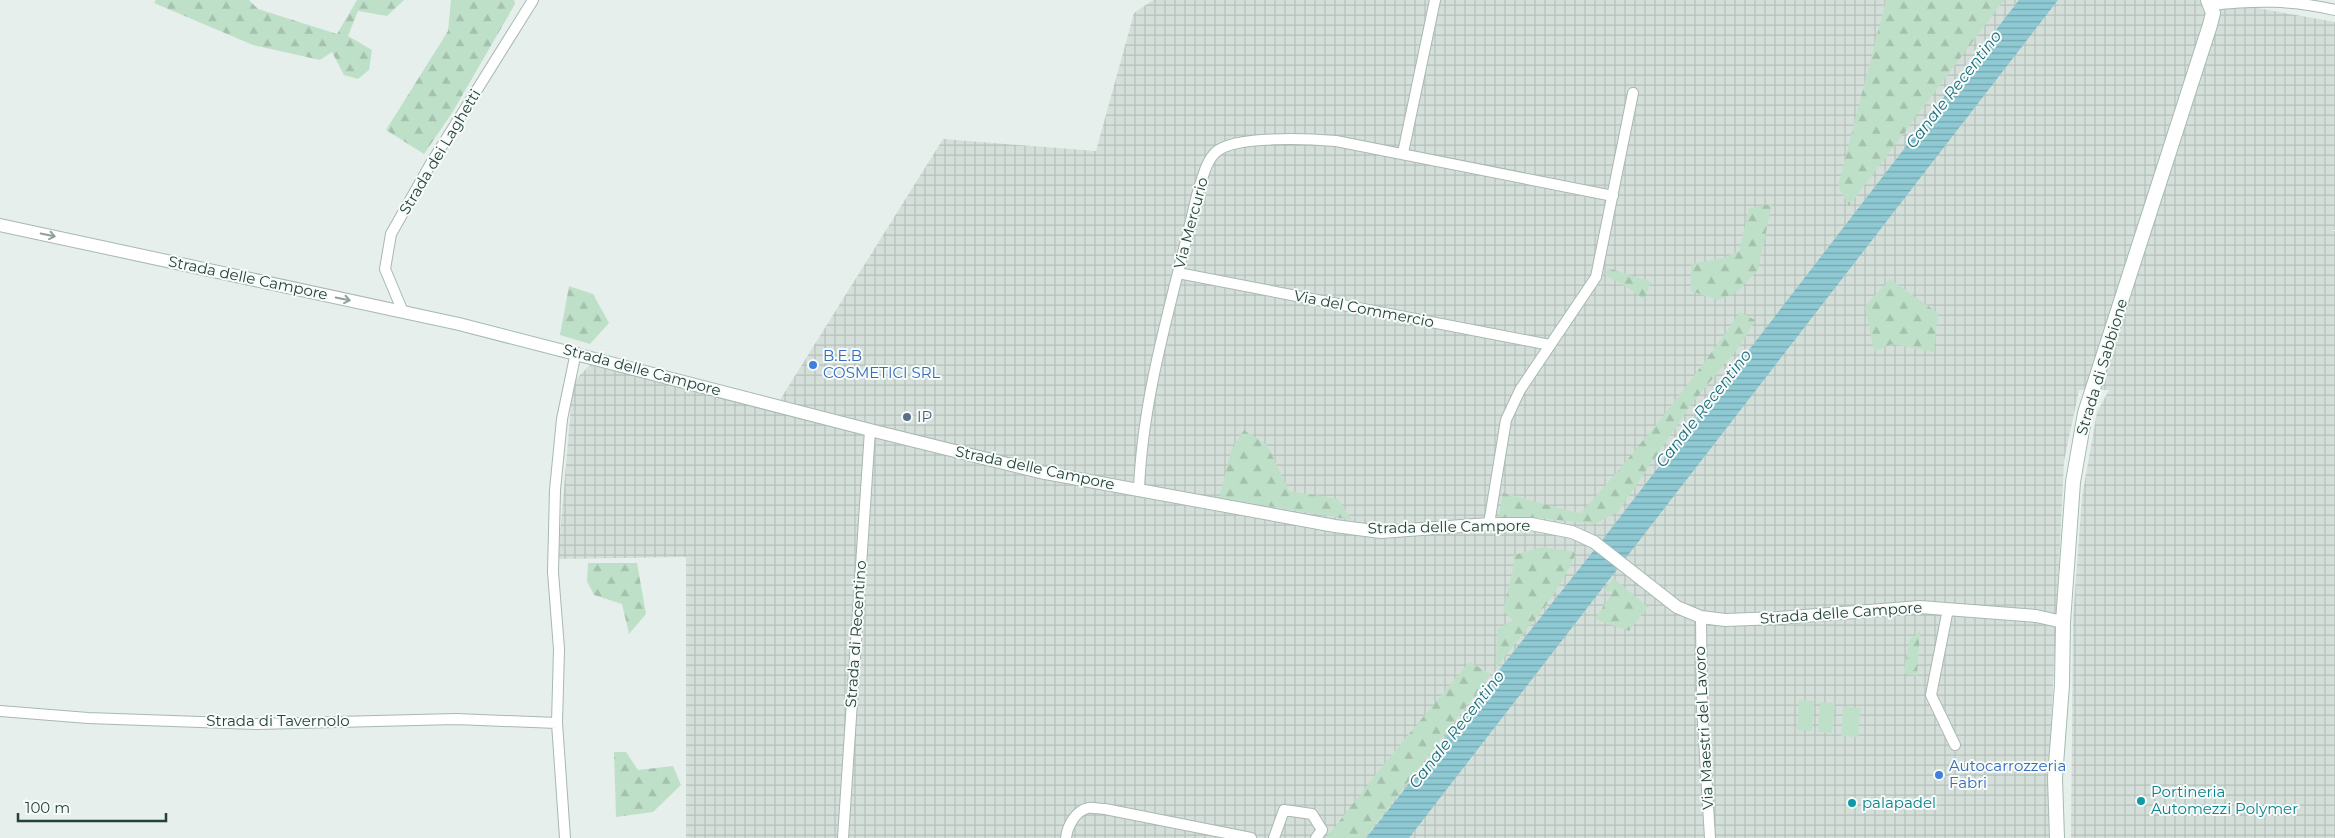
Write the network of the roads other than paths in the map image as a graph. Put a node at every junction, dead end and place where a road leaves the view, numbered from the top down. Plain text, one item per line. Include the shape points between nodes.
1 (533, 0) edge
2 (1435, 0) edge
3 (2210, 2) edge
4 (2335, 10) edge
5 (1633, 93) dead end
6 (1403, 153) junction
7 (1614, 196) junction
8 (0, 225) edge
9 (1178, 273) junction
10 (403, 312) junction
11 (1550, 345) junction
12 (576, 352) junction
13 (870, 430) junction
14 (1139, 489) junction
15 (1489, 524) junction
16 (1948, 609) junction
17 (1701, 617) junction
18 (2063, 622) junction
19 (0, 711) edge
20 (557, 723) junction
21 (1955, 745) dead end
22 (565, 838) edge
23 (843, 838) edge
24 (1066, 838) edge
25 (1251, 838) edge
26 (1274, 838) edge
27 (1316, 838) edge
28 (1710, 838) edge
29 (2057, 838) edge

1 - 10 street, Strada dei Laghetti via 391,234 385,269
2 - 6 street
3 - 4 street via 2301,3
3 - 18 main road, Strada di Sabbione via 2213,13 2210,25 2085,413 2074,475
5 - 7 street
6 - 7 street, Via Mercurio
6 - 9 street, Via Mercurio via 1336,140 1294,138 1253,141 1216,151 1197,195
7 - 11 street via 1596,277
8 -> 10 street, Strada delle Campore
9 - 11 street, Via del Commercio
9 - 14 street, Via Mercurio via 1153,375 1140,454
10 - 12 street, Strada delle Campore
11 - 15 street via 1520,390 1506,420
12 - 13 street, Strada delle Campore
12 - 20 street via 562,419 555,490 553,572 559,649
13 - 14 street, Strada delle Campore via 1040,472
13 - 23 street, Strada di Recentino
14 - 15 street, Strada delle Campore via 1381,532
15 - 17 street, Strada delle Campore via 1531,524 1572,532 1594,542 1677,607
16 - 17 street, Strada delle Campore via 1920,607 1725,620
16 - 18 street, Strada delle Campore via 2036,616
16 - 21 street via 1931,695
17 - 28 street, Via Maestri del Lavoro via 1702,707
18 - 29 main road, Strada di Sabbione via 2055,778
19 - 20 street, Strada di Tavernolo via 88,718 257,724 456,719
20 - 22 street
24 - 25 street via 1067,829 1087,808
26 - 27 street via 1284,810 1312,814 1322,830

